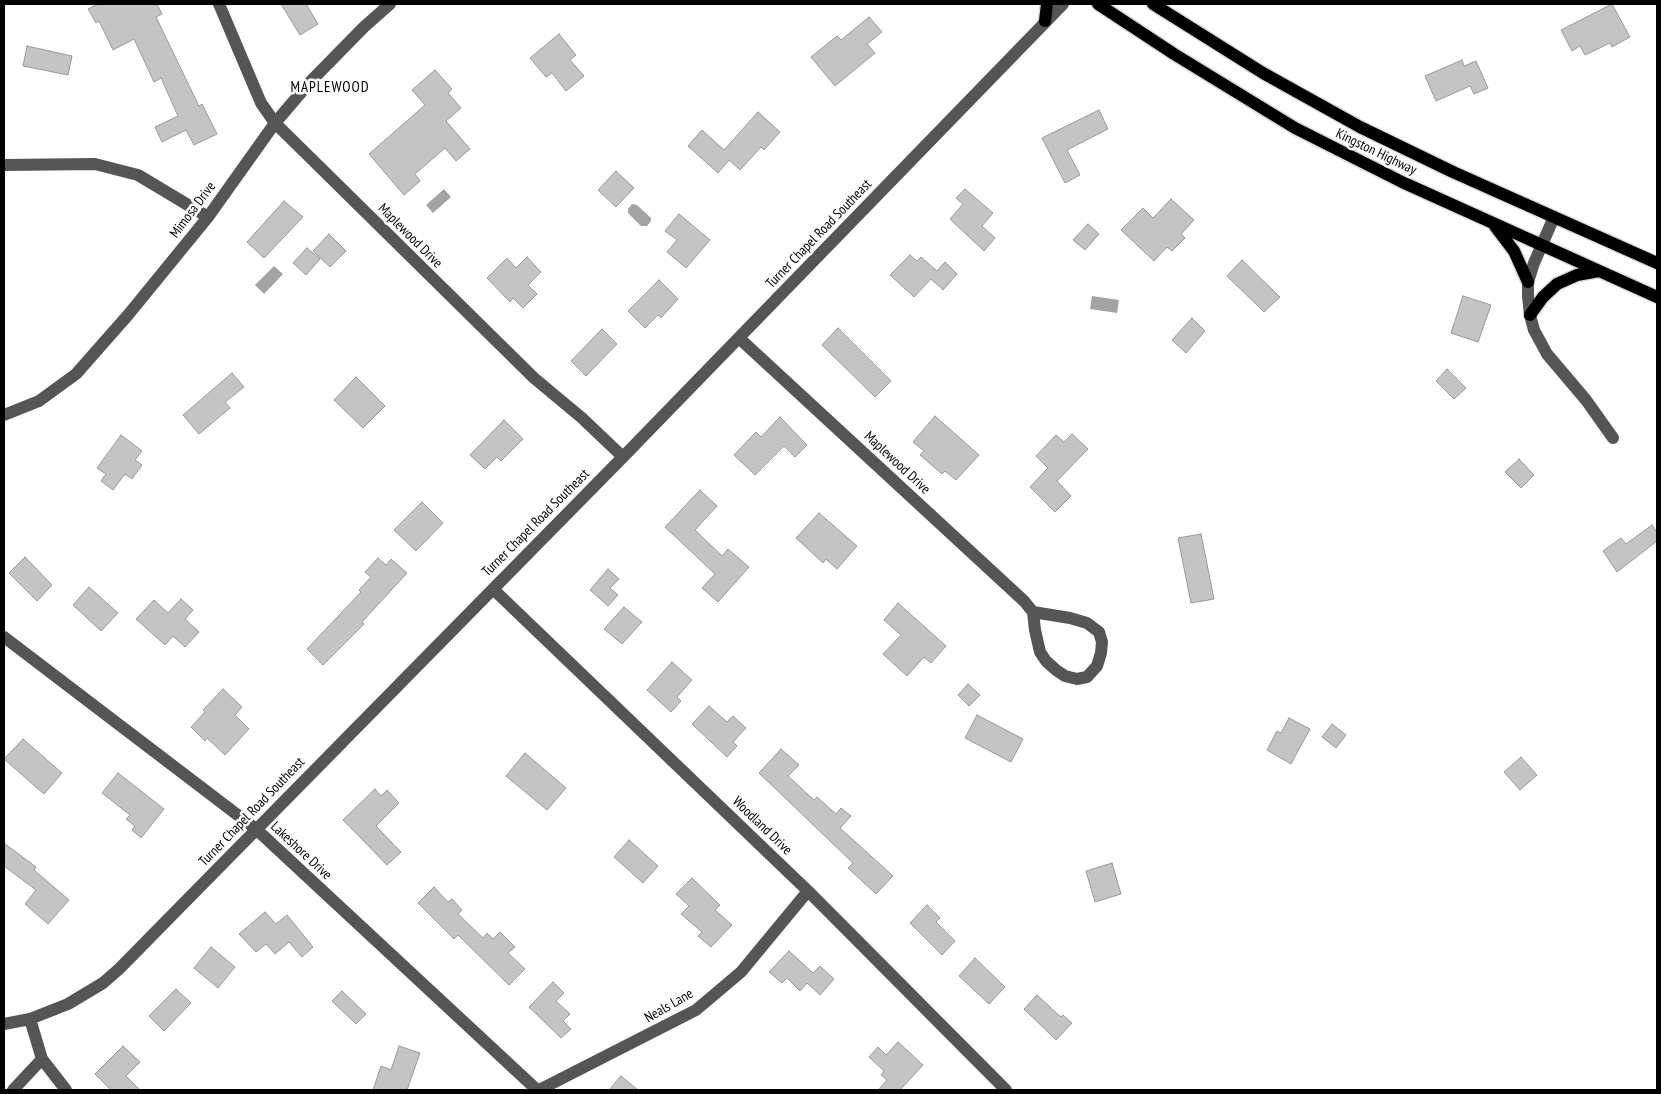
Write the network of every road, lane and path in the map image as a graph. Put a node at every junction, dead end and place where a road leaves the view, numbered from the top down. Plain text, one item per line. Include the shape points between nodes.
1 (219, 4) edge
2 (390, 4) edge
3 (1047, 4) edge
4 (1063, 4) edge
5 (1098, 4) edge
6 (1153, 4) edge
7 (1162, 4) edge
8 (1171, 16) junction
9 (1044, 21) junction
10 (274, 123) junction
11 (4, 166) edge
12 (208, 217) junction
13 (1554, 217) junction
14 (1491, 222) junction
15 (1542, 245) junction
16 (1657, 263) edge
17 (1599, 271) junction
18 (1528, 282) junction
19 (1657, 297) edge
20 (1530, 315) junction
21 (739, 338) junction
22 (4, 415) edge
23 (1613, 438) dead end
24 (622, 457) junction
25 (492, 589) junction
26 (1032, 612) junction
27 (4, 637) edge
28 (256, 829) junction
29 (808, 891) junction
30 (30, 1019) junction
31 (4, 1024) edge
32 (42, 1058) junction
33 (12, 1090) edge
34 (66, 1090) edge
35 (538, 1090) edge
36 (1006, 1090) edge

1 - 10 street, Maplewood Drive via 261,103
2 - 10 street, Mimosa Drive via 310,82
3 - 9 main road
4 - 9 street, Turner Chapel Road Southeast
5 - 14 main road, Kingston Highway via 1295,128
6 - 8 main road, Kingston Highway
7 - 8 main road
8 - 13 main road, Kingston Highway via 1328,110
9 - 21 street, Turner Chapel Road Southeast
10 - 12 street, Mimosa Drive
10 - 24 street, Maplewood Drive via 534,378
11 - 12 street via 95,164 130,172
12 - 22 street, Mimosa Drive via 76,374 39,401
13 - 15 street
13 - 16 main road, Kingston Highway
14 - 15 main road, Kingston Highway
14 - 18 main road via 1514,251
15 - 17 main road, Kingston Highway
15 - 18 street
17 - 19 main road, Kingston Highway
17 - 20 main road via 1577,275 1557,284 1542,297
18 - 20 street
20 - 23 street via 1547,354
21 - 24 street, Turner Chapel Road Southeast
21 - 26 street, Maplewood Drive via 1024,601
24 - 25 street, Turner Chapel Road Southeast
25 - 28 street, Turner Chapel Road Southeast
25 - 29 street, Woodland Drive
26 - 26 street via 1040,652 1046,661 1065,676 1087,677 1101,653 1099,632 1087,623
27 - 28 street, Lakeshore Drive
28 - 30 street, Turner Chapel Road Southeast via 119,969 68,1004
28 - 35 street, Lakeshore Drive
29 - 35 street, Neals Lane via 741,972 696,1010
29 - 36 street, Woodland Drive
30 - 31 street, Turner Chapel Road Southeast
30 - 32 street
32 - 33 street
32 - 34 street

